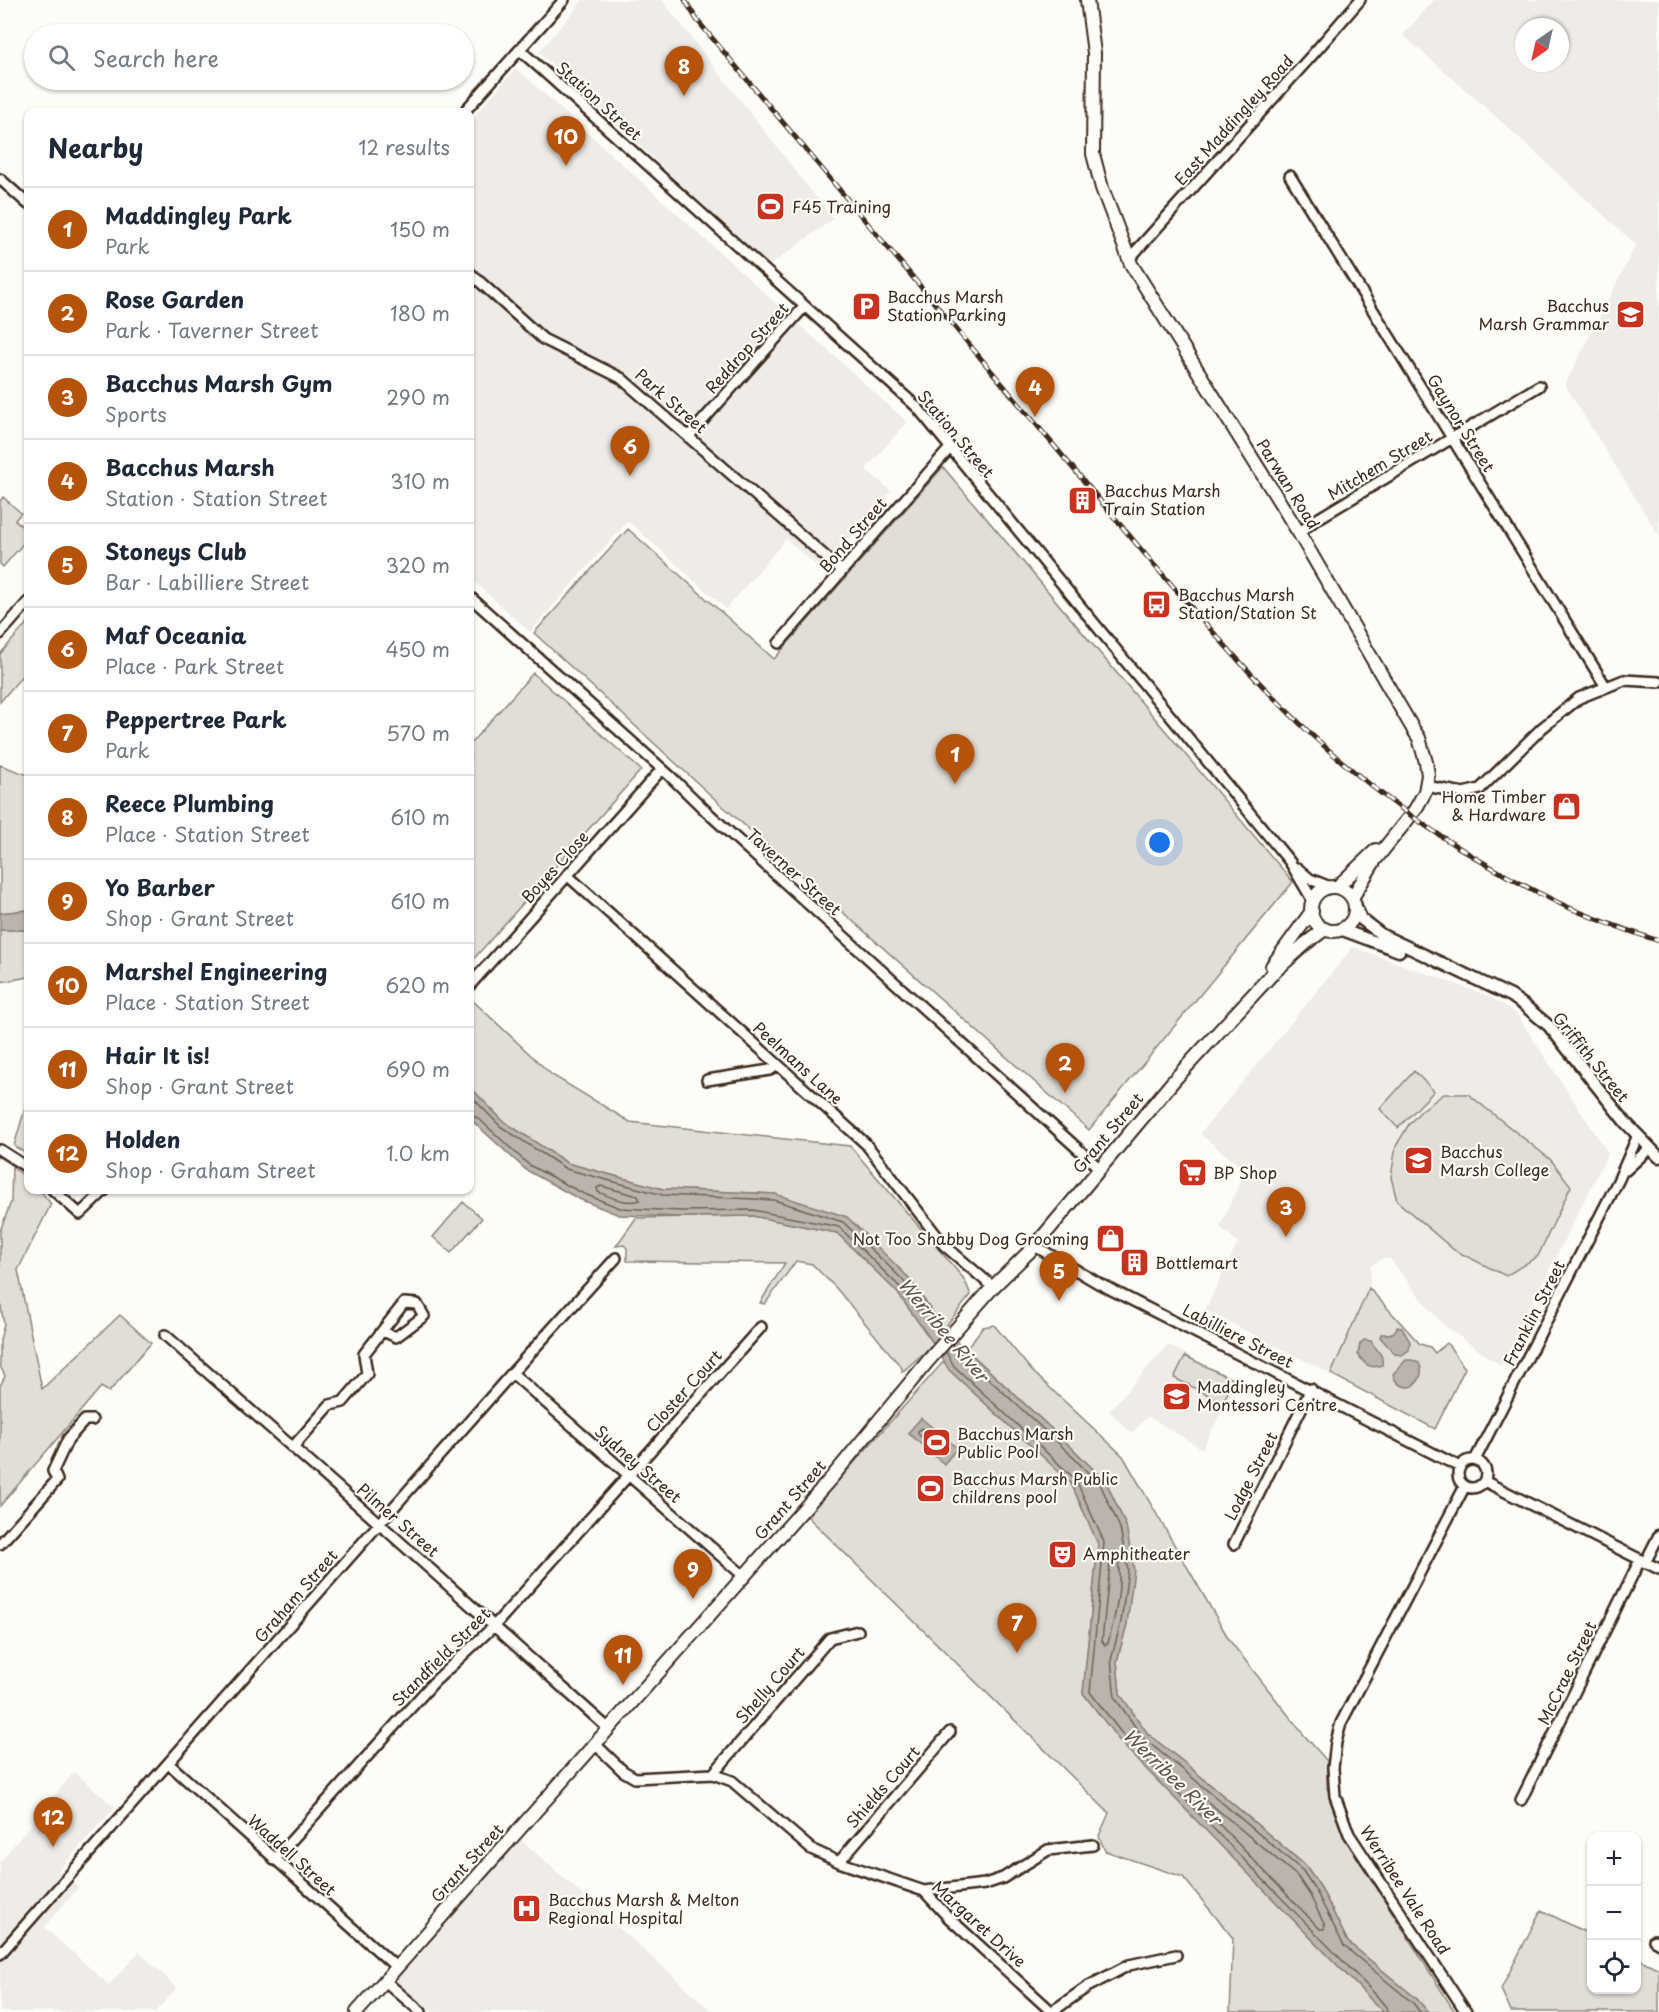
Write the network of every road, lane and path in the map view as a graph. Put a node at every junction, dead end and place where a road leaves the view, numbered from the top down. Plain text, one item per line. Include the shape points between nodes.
1 (564, 0) edge
2 (1087, 0) edge
3 (1360, 0) edge
4 (520, 50) junction
5 (468, 108) edge
6 (1290, 176) dead end
7 (0, 179) edge
8 (24, 200) edge
9 (1129, 259) junction
10 (474, 277) edge
11 (804, 307) junction
12 (1539, 387) dead end
13 (689, 436) junction
14 (1453, 438) junction
15 (950, 448) junction
16 (1299, 533) junction
17 (842, 571) junction
18 (474, 601) edge
19 (24, 607) edge
20 (0, 634) edge
21 (778, 643) dead end
22 (1659, 682) edge
23 (1606, 687) junction
24 (663, 769) junction
25 (1426, 786) junction
26 (1399, 829) junction
27 (1290, 862) junction
28 (567, 875) junction
29 (1333, 887) junction
30 (1354, 901) junction
31 (1312, 906) junction
32 (1325, 929) junction
33 (1340, 929) junction
34 (474, 980) edge
35 (1492, 987) junction
36 (1242, 1005) junction
37 (778, 1065) junction
38 (707, 1080) dead end
39 (1638, 1135) junction
40 (1650, 1148) junction
41 (0, 1150) edge
42 (1659, 1157) edge
43 (24, 1165) edge
44 (1099, 1168) junction
45 (1619, 1179) junction
46 (58, 1194) edge
47 (101, 1194) edge
48 (1035, 1246) junction
49 (616, 1258) dead end
50 (993, 1287) junction
51 (761, 1327) dead end
52 (383, 1331) dead end
53 (165, 1335) dead end
54 (512, 1373) junction
55 (1311, 1389) junction
56 (92, 1420) dead end
57 (293, 1448) junction
58 (1475, 1460) junction
59 (1460, 1467) junction
60 (628, 1475) junction
61 (1484, 1481) junction
62 (1465, 1486) junction
63 (379, 1523) junction
64 (1659, 1534) edge
65 (0, 1544) edge
66 (1234, 1544) dead end
67 (1642, 1561) junction
68 (1659, 1569) edge
69 (745, 1577) junction
70 (494, 1626) junction
71 (858, 1631) dead end
72 (609, 1729) junction
73 (950, 1732) dead end
74 (596, 1745) junction
75 (169, 1764) junction
76 (713, 1774) junction
77 (1521, 1800) dead end
78 (1093, 1845) dead end
79 (274, 1860) junction
80 (838, 1862) junction
81 (924, 1892) junction
82 (0, 1954) edge
83 (1176, 1956) dead end
84 (396, 1967) junction
85 (384, 1980) junction
86 (357, 2012) edge
87 (421, 2012) edge
88 (1053, 2012) edge
89 (1466, 2012) edge

1 - 4 street
2 - 9 main road, Parwan Road via 1094,53 1093,154
3 - 9 street, East Maddingley Road
4 - 5 street
4 - 11 street, Station Street
6 - 14 street, Gaynor Street
7 - 8 street
9 - 16 main road, Parwan Road
10 - 13 street, Park Street via 543,339 621,378
11 - 13 street, Reddrop Street
11 - 15 street, Station Street via 917,407
12 - 14 street, Mitchem Street
13 - 17 street, Park Street
14 - 16 street, Mitchem Street
14 - 23 street, Gaynor Street
15 - 17 street, Bond Street
15 - 27 street, Station Street
16 - 25 main road, Parwan Road via 1419,738 1428,775
17 - 21 street, Bond Street
18 - 24 street, Taverner Street
19 - 20 street
22 - 23 street via 1624,680
23 - 25 street via 1561,710 1480,789 1463,793
24 - 28 street, Boyes Close
24 - 44 street, Taverner Street
25 - 26 main road via 1420,803
26 - 29 main road
26 - 30 main road via 1375,860
27 - 29 street, Station Street via 1310,879
27 - 31 street, Station Street
28 - 34 street, Boyes Close
28 - 37 street, Peelmans Lane
29 - 30 main road via 1347,892
29 - 31 main road via 1320,892
30 - 33 main road via 1352,920
30 - 35 street, Griffith Street via 1361,920 1382,935
31 - 32 main road via 1317,923
31 - 36 main road, Grant Street
32 - 33 main road
32 - 36 main road, Grant Street
33 - 35 street, Griffith Street
35 - 39 street, Griffith Street via 1525,1005 1549,1026
36 - 44 main road, Grant Street
37 - 38 street via 770,1070
37 - 50 street, Peelmans Lane via 866,1144 944,1245
39 - 40 street, Griffith Street
39 - 45 street, Franklin Street
40 - 42 street, Griffith Street
40 - 45 street, Franklin Street
41 - 43 street
44 - 48 main road, Grant Street
45 - 58 street, Franklin Street
46 - 47 street via 80,1214
48 - 50 main road, Grant Street
48 - 55 street, Labilliere Street via 1098,1283
49 - 54 street, Graham Street
50 - 69 main road, Grant Street
51 - 60 street, Closter Court
52 - 57 street via 364,1354 367,1374 343,1402 330,1405
53 - 57 street, Pilmer Street
54 - 60 street, Sydney Street
54 - 63 street, Graham Street
55 - 59 street, Labilliere Street
55 - 66 street, Lodge Street
56 - 65 street via 85,1420 68,1439 54,1471 57,1480
57 - 63 street, Pilmer Street
58 - 59 street
58 - 61 street via 1484,1466
59 - 62 street via 1458,1476
60 - 69 street, Sydney Street
60 - 70 street, Standfield Street
61 - 62 street via 1476,1488
61 - 67 street
62 - 89 street, Werribee Vale Road via 1341,1723 1333,1768 1335,1796 1349,1834
63 - 70 street, Pilmer Street
63 - 75 street, Graham Street
64 - 67 street, McCrae Street
67 - 68 street
67 - 77 street, McCrae Street
69 - 72 main road, Grant Street
70 - 72 street, Pilmer Street
70 - 79 street, Standfield Street via 433,1683
71 - 76 street, Shelly Court via 830,1638
72 - 74 main road, Grant Street
73 - 80 street, Shields Court
74 - 76 street via 635,1778
74 - 84 main road, Grant Street
75 - 79 street, Waddell Street
75 - 82 street, Graham Street
76 - 80 street, Margaret Drive via 732,1782 811,1850
78 - 81 street via 1048,1850 1003,1878 985,1884
79 - 84 street, Waddell Street
80 - 81 street, Margaret Drive
81 - 88 street, Margaret Drive
83 - 88 street via 1130,1965 1087,1987
84 - 85 main road, Grant Street
85 - 86 main road, Grant Street
85 - 87 street

